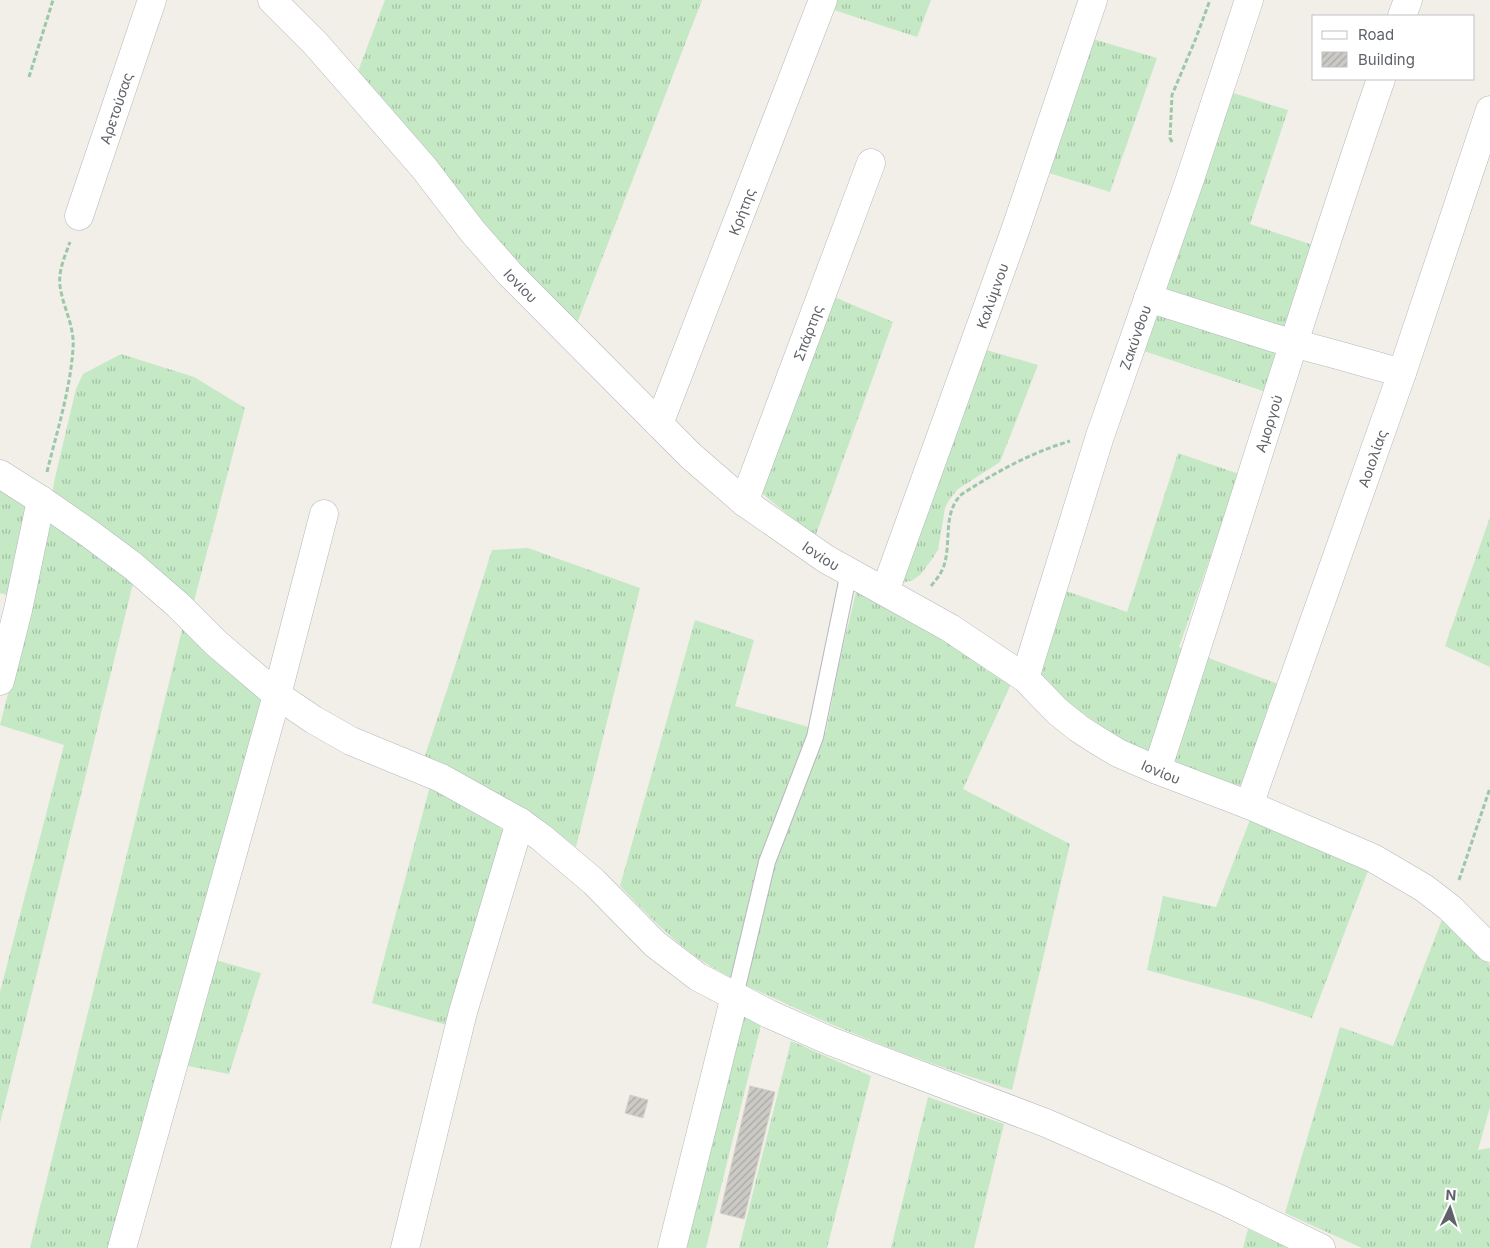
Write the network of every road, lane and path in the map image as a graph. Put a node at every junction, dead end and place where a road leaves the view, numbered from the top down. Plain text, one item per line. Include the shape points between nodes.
1 (53, 0) edge
2 (152, 0) edge
3 (272, 0) edge
4 (823, 0) edge
5 (1093, 0) edge
6 (1210, 0) edge
7 (1249, 0) edge
8 (1408, 0) edge
9 (1402, 15) edge
10 (30, 77) dead end
11 (1381, 80) edge
12 (1490, 110) edge
13 (871, 163) dead end
14 (1190, 179) junction
15 (79, 216) joint
16 (1148, 298) junction
17 (1293, 344) junction
18 (1402, 373) junction
19 (659, 424) junction
20 (1100, 436) junction
21 (0, 474) edge
22 (41, 500) junction
23 (744, 502) junction
24 (324, 514) dead end
25 (849, 572) junction
26 (896, 598) junction
27 (1025, 678) junction
28 (0, 681) edge
29 (277, 695) junction
30 (1156, 770) junction
31 (1490, 788) edge
32 (1249, 805) junction
33 (520, 822) junction
34 (1450, 908) junction
35 (1490, 948) edge
36 (735, 996) junction
37 (122, 1248) edge
38 (405, 1248) edge
39 (672, 1248) edge
40 (1321, 1248) edge

1 - 10 path
2 - 15 street, Αρετούσας
3 - 19 street, Ιονίου via 316,43 383,120 510,274
4 - 19 street, Κρήτης
5 - 26 street, Καλύμνου
6 - 14 path via 1172,95 1170,138
7 - 14 street, Ζακύνθου
8 - 9 street
11 - 17 street, Αμοργού
12 - 18 street, Αοιολίας
13 - 23 street, Σπάρτης
14 - 16 street, Ζακύνθου
15 - 22 path via 61,266 60,286 74,332 74,348 68,388
16 - 17 street
16 - 20 street, Ζακύνθου
17 - 18 street
17 - 30 street, Αμοργού
18 - 32 street, Αοιολίας
19 - 23 street, Ιονίου
20 - 26 path via 1075,440 1032,454 962,494 951,509 941,574 932,586
20 - 27 street, Ζακύνθου
21 - 22 street
22 - 28 street
22 - 29 street via 133,566
23 - 25 street, Ιονίου
24 - 29 street
25 - 26 street, Ιονίου
25 - 36 lane via 815,737 767,862
26 - 27 street, Ιονίου via 950,628
27 - 30 street, Ιονίου via 1078,728 1118,753
29 - 33 street via 351,741 440,778
29 - 37 street
30 - 32 street, Ιονίου
31 - 34 path
32 - 34 street, Ιονίου via 1373,858 1424,888
33 - 36 street via 594,882 668,955 698,977
33 - 38 street via 463,1012
34 - 35 street, Ιονίου
36 - 39 street
36 - 40 street via 830,1041 1046,1123 1146,1165

